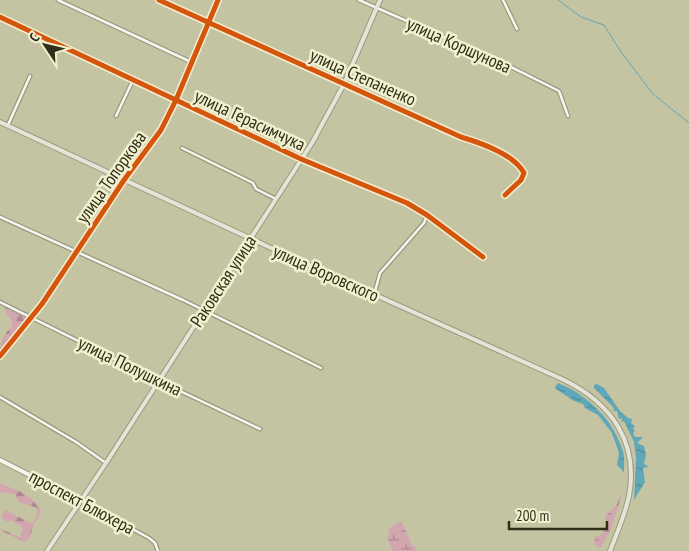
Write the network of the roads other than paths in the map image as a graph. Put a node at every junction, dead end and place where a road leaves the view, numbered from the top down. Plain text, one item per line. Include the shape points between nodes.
1 (58, 0) edge
2 (159, 0) edge
3 (218, 0) edge
4 (358, 0) edge
5 (380, 0) edge
6 (503, 0) edge
7 (376, 8) junction
8 (0, 17) edge
9 (208, 22) junction
10 (517, 29) dead end
11 (192, 62) junction
12 (30, 76) dead end
13 (133, 80) junction
14 (344, 84) junction
15 (176, 100) junction
16 (116, 116) dead end
17 (568, 116) dead end
18 (0, 122) edge
19 (8, 125) junction
20 (182, 148) dead end
21 (301, 159) junction
22 (124, 180) junction
23 (505, 195) dead end
24 (276, 199) junction
25 (427, 215) junction
26 (0, 217) edge
27 (251, 238) junction
28 (76, 251) junction
29 (483, 257) dead end
30 (374, 295) junction
31 (0, 302) edge
32 (204, 311) junction
33 (32, 318) junction
34 (0, 356) edge
35 (321, 368) dead end
36 (158, 382) junction
37 (0, 397) edge
38 (260, 429) dead end
39 (0, 460) edge
40 (106, 463) junction
41 (81, 501) junction
42 (47, 551) edge
43 (158, 551) edge
44 (610, 551) edge

1 - 11 street
2 - 9 street, улица Степаненко
3 - 9 street, улица Топоркова
4 - 7 street, улица Коршунова
5 - 7 main road, Раковская улица
6 - 10 street
7 - 14 main road, Раковская улица
7 - 17 street, улица Коршунова via 559,91
8 - 13 street, улица Герасимчука
9 - 11 street, улица Топоркова
9 - 14 street, улица Степаненко
11 - 15 street, улица Топоркова
12 - 19 street
13 - 15 street, улица Герасимчука
13 - 16 street
14 - 21 main road, Раковская улица
14 - 23 street, улица Степаненко via 510,158 520,166 524,175
15 - 21 street, улица Герасимчука
15 - 22 street, улица Топоркова via 161,130
18 - 19 main road, улица Воровского
19 - 22 main road, улица Воровского
20 - 24 street via 253,183
21 - 24 main road, Раковская улица
21 - 25 street, улица Герасимчука via 407,203
22 - 27 main road, улица Воровского
22 - 28 street, улица Топоркова
24 - 27 main road, Раковская улица
25 - 29 street, улица Герасимчука
25 - 30 street via 380,273
26 - 28 street
27 - 30 main road, улица Воровского
27 - 32 main road, Раковская улица
28 - 32 street
28 - 33 street, улица Топоркова
30 - 44 main road, улица Воровского via 578,387 596,399 611,416 627,444 631,465 625,512
31 - 33 street, улица Полушкина
32 - 35 street
32 - 36 main road, Раковская улица
33 - 34 street, улица Топоркова
33 - 36 street, улица Полушкина
36 - 38 street, улица Полушкина
36 - 40 main road, Раковская улица
37 - 40 street
39 - 41 main road, проспект Блюхера
40 - 41 main road, Раковская улица
41 - 42 main road, Раковская улица
41 - 43 street, проспект Блюхера via 149,538

